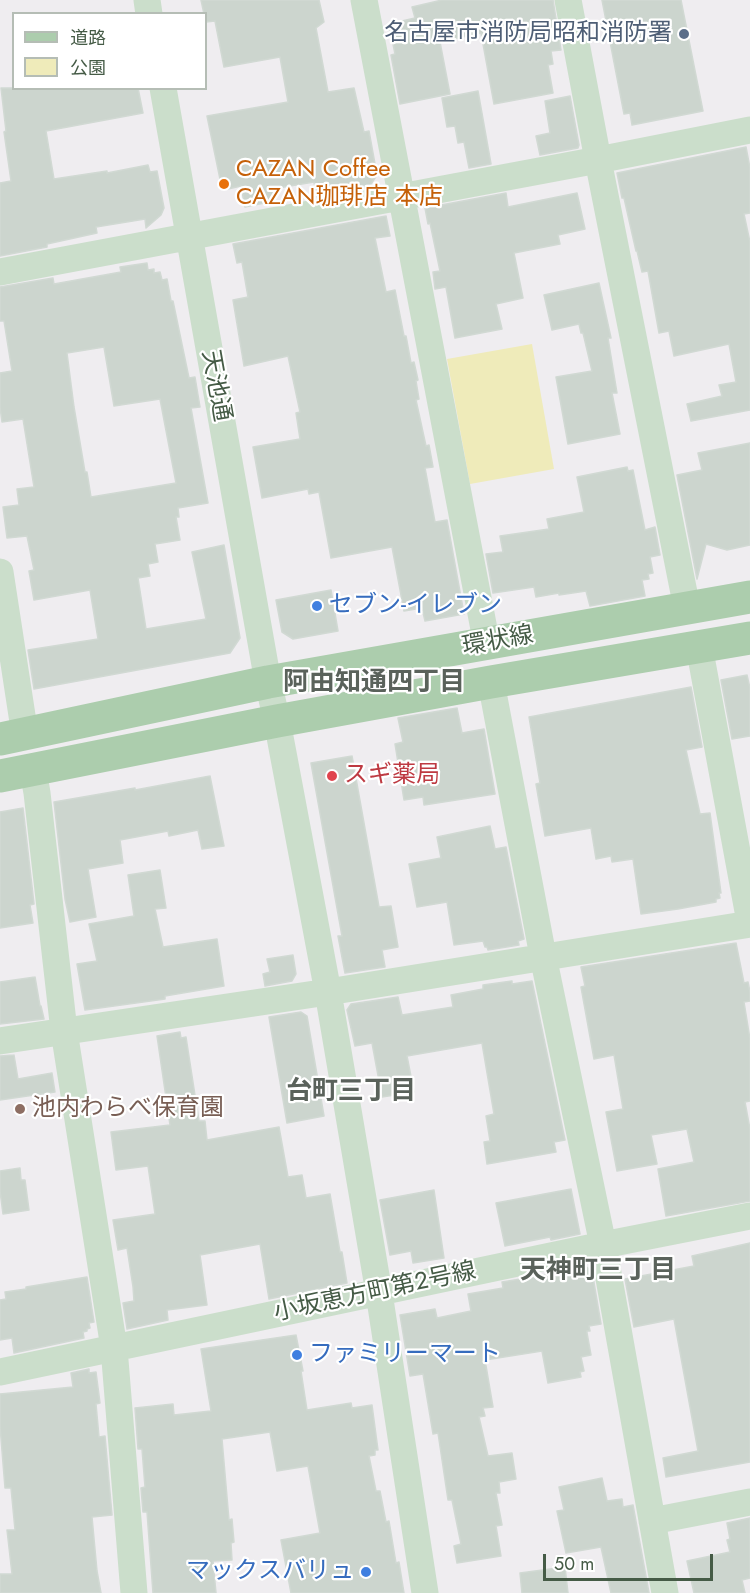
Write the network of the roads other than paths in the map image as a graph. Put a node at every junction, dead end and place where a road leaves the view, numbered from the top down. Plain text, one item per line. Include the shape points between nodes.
1 (364, 0) edge
2 (568, 0) edge
3 (162, 90) edge
4 (750, 129) edge
5 (598, 160) junction
6 (402, 197) junction
7 (189, 237) junction
8 (0, 272) edge
9 (0, 572) edge
10 (750, 597) edge
11 (687, 608) junction
12 (750, 638) edge
13 (487, 645) junction
14 (699, 646) junction
15 (268, 682) junction
16 (491, 682) junction
17 (277, 721) junction
18 (12, 737) edge
19 (33, 770) junction
20 (0, 776) edge
21 (750, 923) edge
22 (543, 956) junction
23 (328, 992) junction
24 (64, 1031) junction
25 (0, 1041) edge
26 (750, 1216) edge
27 (603, 1245) junction
28 (379, 1293) junction
29 (114, 1348) junction
30 (0, 1372) edge
31 (750, 1502) edge
32 (652, 1521) junction
33 (134, 1593) edge
34 (425, 1593) edge
35 (665, 1593) edge

1 - 6 street
2 - 5 street
3 - 7 street, 天池通
4 - 5 street
5 - 6 street
5 - 11 street
6 - 7 street
6 - 13 street
7 - 8 street
7 - 15 street, 天池通
9 - 18 street
10 - 11 main road, 環状線
11 - 13 main road, 環状線
12 - 14 main road, 環状線
13 - 15 main road, 環状線
14 - 16 main road, 環状線
14 - 21 street
15 - 17 street, 天池通
15 - 18 main road, 環状線
16 - 17 main road, 環状線
16 - 22 street
17 - 19 main road, 環状線
17 - 23 street, 天池通
19 - 20 main road, 環状線
19 - 24 street
21 - 22 street
22 - 23 street
22 - 27 street
23 - 24 street
23 - 28 street, 天池通
24 - 25 street
24 - 29 street
26 - 27 street, 小坂恵方町第２号線
27 - 28 street, 小坂恵方町第２号線
27 - 32 street
28 - 29 street, 小坂恵方町第２号線
28 - 34 street, 天池通
29 - 30 street, 小坂恵方町第２号線
29 - 33 street
31 - 32 street
32 - 35 street

